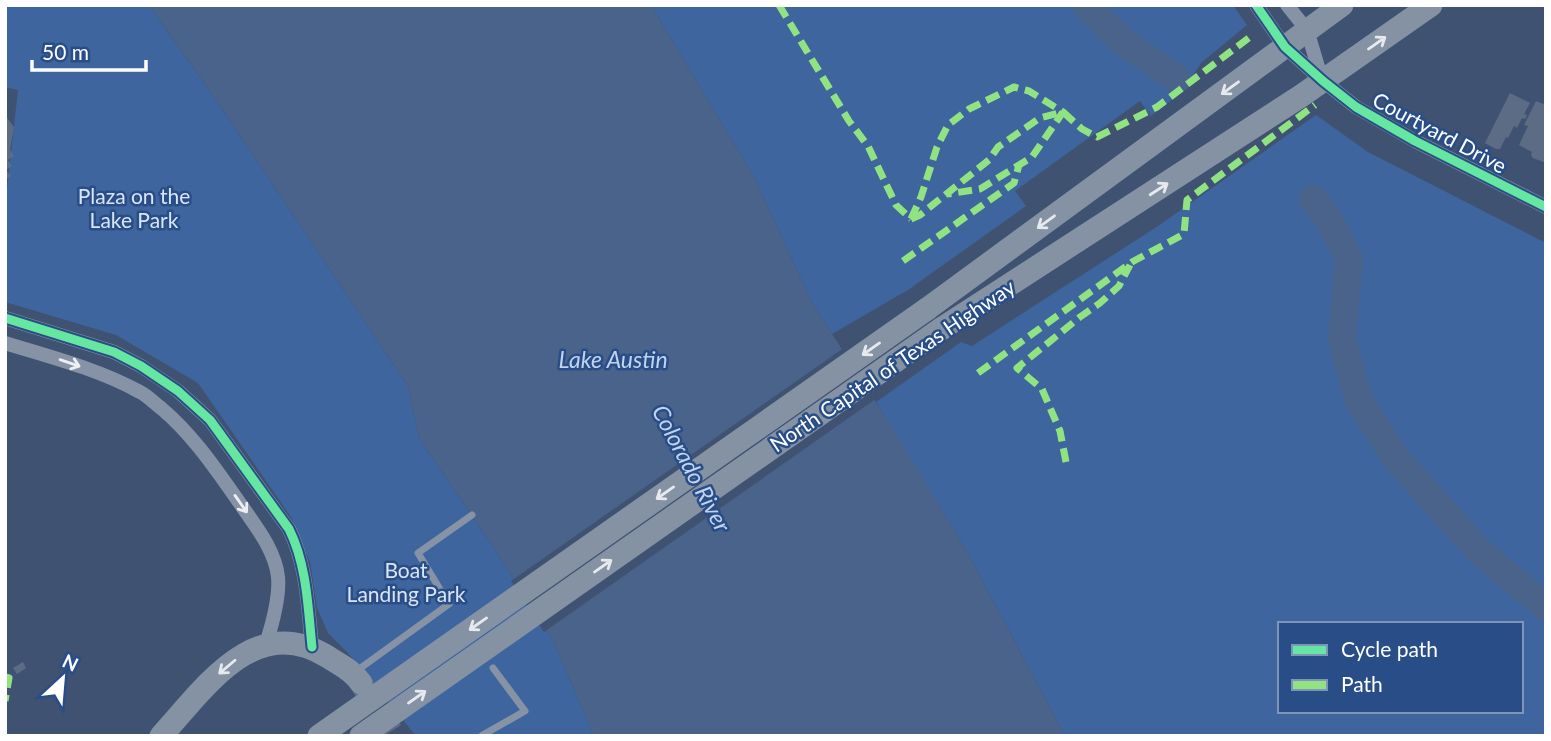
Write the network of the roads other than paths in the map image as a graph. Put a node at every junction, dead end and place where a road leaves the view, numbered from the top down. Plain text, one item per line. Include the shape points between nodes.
1 (1256, 5) edge
2 (1287, 5) edge
3 (1342, 5) edge
4 (1431, 5) edge
5 (1307, 30) junction
6 (1285, 47) junction
7 (1323, 81) junction
8 (1546, 207) edge
9 (5, 318) edge
10 (5, 343) edge
11 (472, 515) dead end
12 (266, 644) junction
13 (312, 647) junction
14 (493, 668) dead end
15 (357, 678) joint
16 (162, 736) edge
17 (319, 736) edge
18 (361, 736) edge
19 (481, 736) edge

1 - 6 street, Courtyard Drive
2 - 5 street
3 - 5 highway, North Capital of Texas Highway
7 -> 4 highway, North Capital of Texas Highway
5 - 6 highway, North Capital of Texas Highway
5 - 7 street
6 - 7 street, Courtyard Drive
6 -> 17 highway, North Capital of Texas Highway, bridge via 927,309
7 - 8 street, Courtyard Drive via 1405,136
18 -> 7 highway, North Capital of Texas Highway, bridge via 941,329
9 - 13 street via 114,352 178,391 210,421 298,547
10 -> 12 street via 102,374 143,393 202,448 275,562 278,593
11 - 15 lane via 418,553 449,604
12 - 13 highway
12 -> 16 highway via 224,667
13 - 15 highway
14 - 19 lane via 524,711

